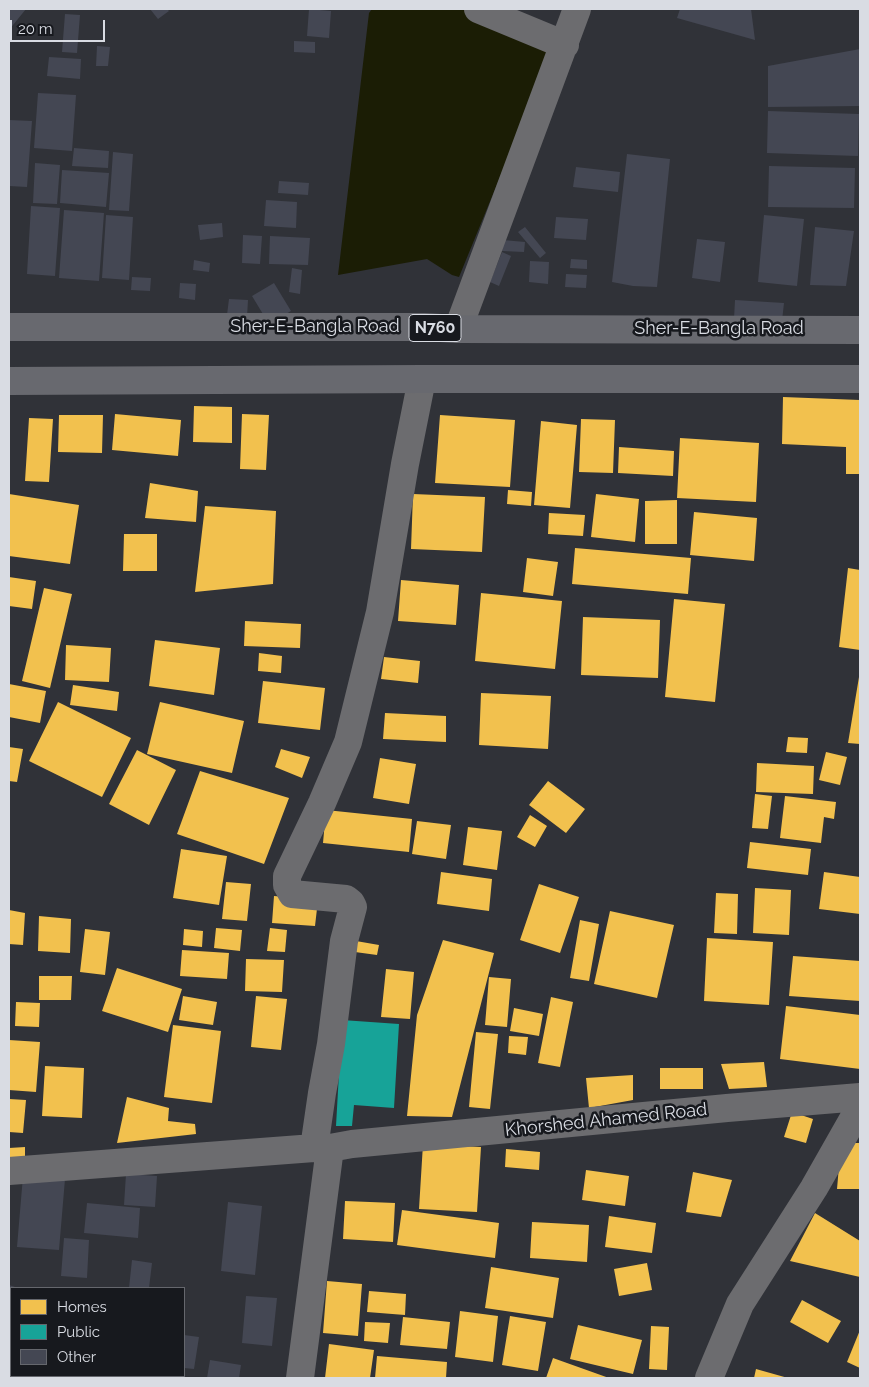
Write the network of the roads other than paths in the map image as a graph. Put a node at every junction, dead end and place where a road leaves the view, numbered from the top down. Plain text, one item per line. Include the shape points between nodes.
1 (478, 9) edge
2 (577, 9) edge
3 (565, 45) junction
4 (9, 327) edge
5 (458, 329) junction
6 (860, 330) edge
7 (422, 379) junction
8 (860, 379) edge
9 (9, 381) edge
10 (860, 1097) edge
11 (860, 1107) edge
12 (332, 1147) junction
13 (9, 1171) edge
14 (300, 1378) edge
15 (709, 1378) edge

1 - 3 street
2 - 3 street
3 - 5 street
4 - 5 highway, Sher-E-Bangla Road / N760
5 - 6 highway, Sher-E-Bangla Road / N760
7 - 8 highway
7 - 9 highway
7 - 12 street via 380,612 348,742 287,876 287,886 292,894 346,899 353,907 344,941 322,1093
10 - 12 street, Khorshed Ahamed Road
11 - 15 street via 814,1188 740,1304
12 - 13 street, Khorshed Ahamed Road
12 - 14 street

